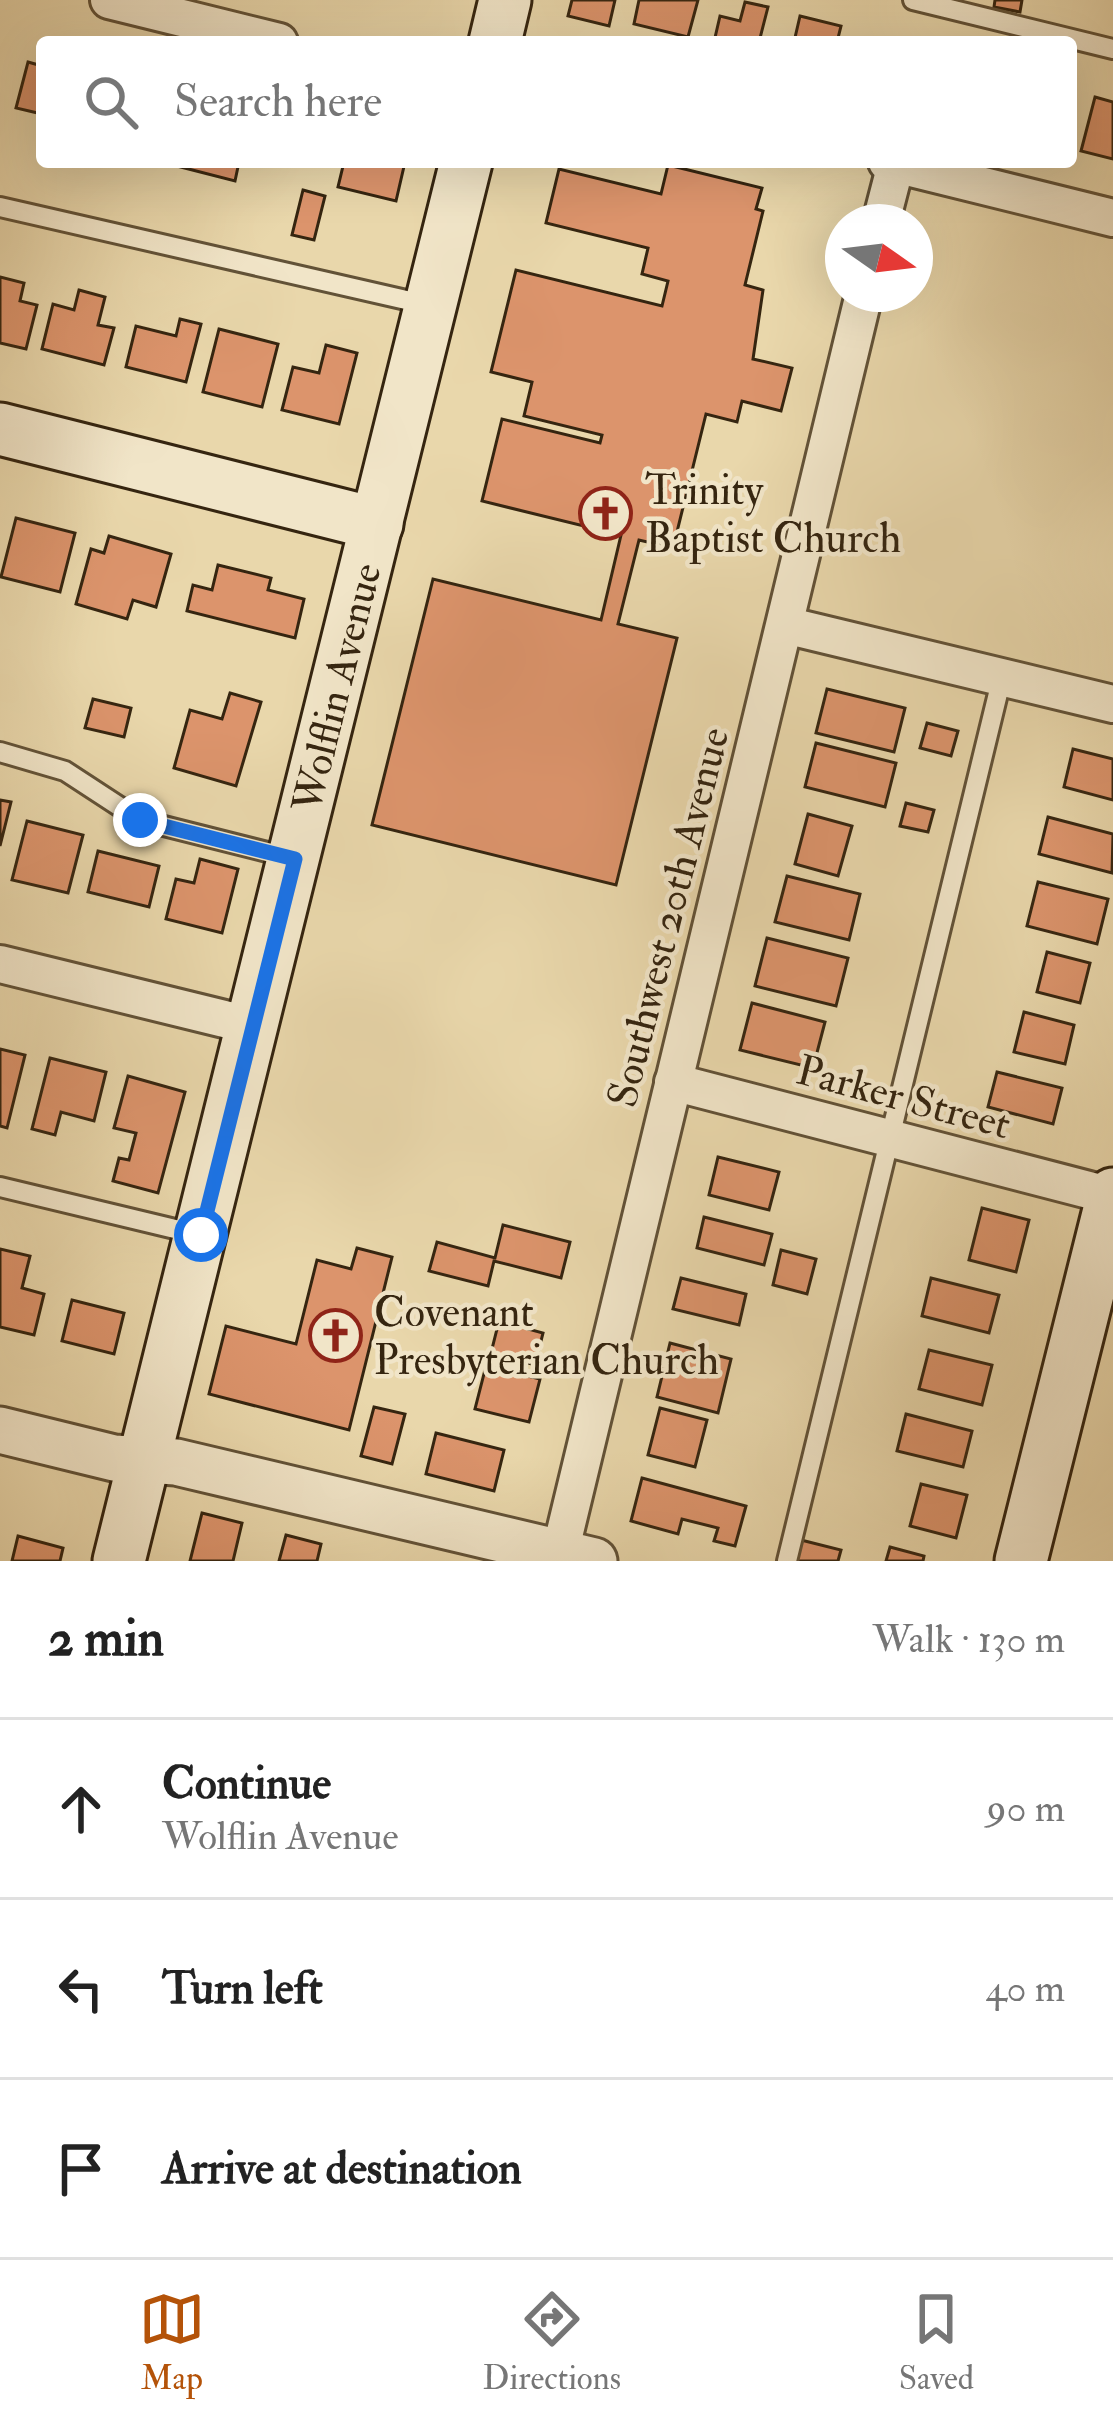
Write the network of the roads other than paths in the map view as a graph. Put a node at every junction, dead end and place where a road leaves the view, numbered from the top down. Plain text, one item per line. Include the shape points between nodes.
1 (110, 0) edge
2 (505, 0) edge
3 (913, 0) edge
4 (256, 36) edge
5 (496, 36) edge
6 (1060, 36) edge
7 (1077, 40) edge
8 (1113, 49) edge
9 (464, 168) edge
10 (890, 168) edge
11 (911, 168) edge
12 (884, 204) edge
13 (0, 207) edge
14 (1113, 218) edge
15 (430, 306) junction
16 (860, 312) edge
17 (0, 428) edge
18 (377, 524) junction
19 (785, 625) junction
20 (1003, 677) junction
21 (1113, 704) edge
22 (0, 752) edge
23 (295, 859) junction
24 (0, 964) edge
25 (253, 1026) junction
26 (673, 1082) junction
27 (890, 1138) junction
28 (0, 1187) edge
29 (1113, 1195) edge
30 (201, 1235) junction
31 (0, 1430) edge
32 (144, 1460) junction
33 (571, 1558) edge
34 (119, 1561) edge
35 (787, 1561) edge
36 (1021, 1561) edge

1 - 4 street
2 - 5 main road
3 - 6 lane
7 - 8 lane
9 - 15 main road, Wolflin Avenue
10 - 12 street
11 - 14 street
13 - 15 lane
15 - 18 main road, Wolflin Avenue
16 - 19 street, Southwest 20th Avenue
17 - 18 main road
18 - 23 main road, Wolflin Avenue
19 - 20 street
19 - 26 street, Southwest 20th Avenue
20 - 21 street
20 - 27 lane
22 - 23 lane via 64,771 140,820
23 - 25 main road, Wolflin Avenue
24 - 25 street
25 - 30 main road, Wolflin Avenue
26 - 27 street, Parker Street
26 - 33 street, Southwest 20th Avenue
27 - 29 street, Parker Street
27 - 35 lane
28 - 30 lane
29 - 36 main road
30 - 32 main road, Wolflin Avenue
31 - 32 street
32 - 33 street
32 - 34 main road, Wolflin Avenue

